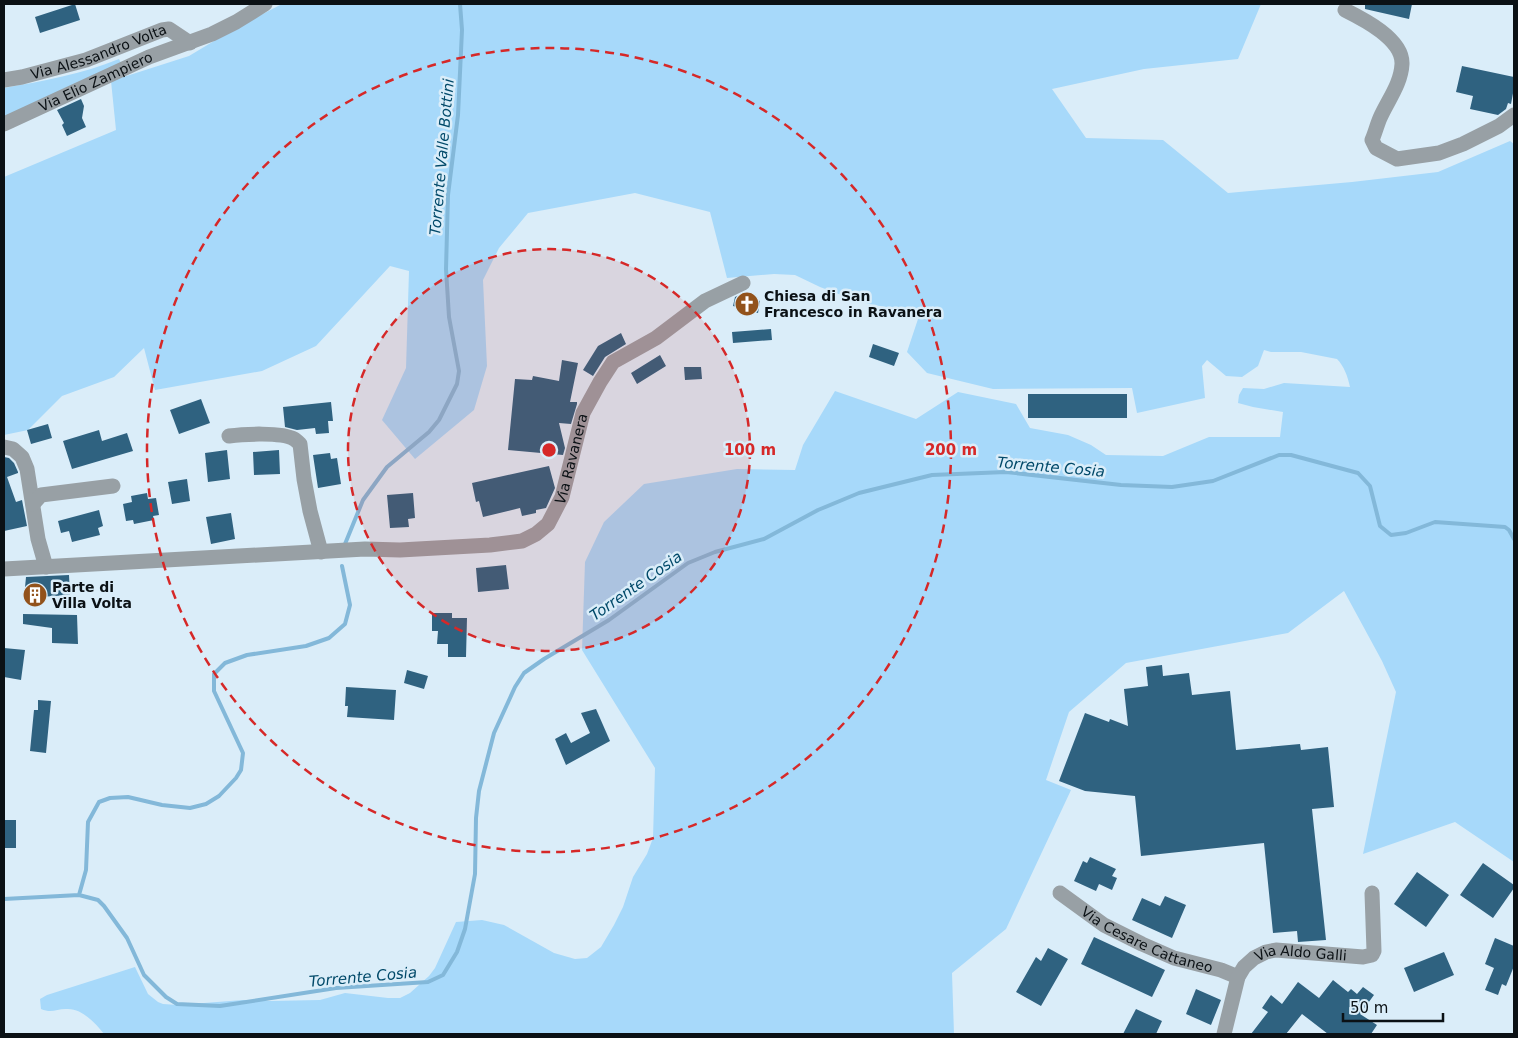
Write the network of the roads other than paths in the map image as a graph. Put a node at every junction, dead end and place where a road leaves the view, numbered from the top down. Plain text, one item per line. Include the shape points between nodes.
1 (265, 4) edge
2 (1345, 10) dead end
3 (190, 43) junction
4 (4, 80) edge
5 (1514, 115) edge
6 (4, 124) edge
7 (743, 283) dead end
8 (230, 436) dead end
9 (4, 447) edge
10 (113, 486) dead end
11 (33, 504) junction
12 (327, 552) junction
13 (46, 567) junction
14 (4, 569) edge
15 (1060, 893) dead end
16 (1372, 893) dead end
17 (1238, 977) junction
18 (1224, 1034) edge

1 - 3 street, Via Elio Zampiero via 236,22
2 - 5 street via 1387,37 1402,59 1397,85 1372,140 1376,148 1398,159 1439,153 1464,144
3 - 4 street, Via Alessandro Volta via 169,29 162,30 86,60
3 - 6 street, Via Elio Zampiero via 135,63
7 - 12 street, Via Ravanera via 705,301 656,338 613,362 583,413 562,497 548,524 536,534 522,541 490,545
8 - 12 street via 276,435 294,438 300,444 310,512
9 - 11 street via 13,448 22,457
10 - 11 street via 41,495
11 - 13 street
12 - 13 street, Via Ravanera
13 - 14 street, Via Ravanera
15 - 17 street, Via Cesare Cattaneo via 1104,925 1142,944 1174,958
16 - 17 street, Via Aldo Galli via 1372,955 1276,950 1254,958
17 - 18 street, Via Aldo Galli

